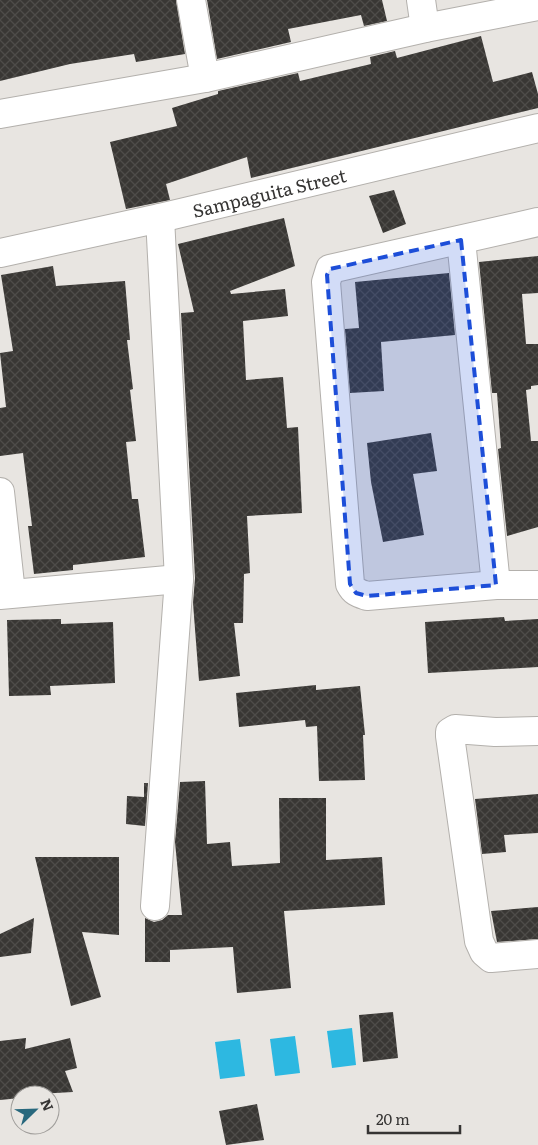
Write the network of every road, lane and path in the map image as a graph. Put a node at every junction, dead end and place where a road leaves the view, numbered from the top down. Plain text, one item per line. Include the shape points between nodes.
1 (191, 0) edge
2 (421, 0) edge
3 (538, 6) edge
4 (425, 28) junction
5 (205, 78) junction
6 (0, 114) edge
7 (538, 128) edge
8 (160, 218) junction
9 (538, 222) edge
10 (461, 240) junction
11 (0, 252) edge
12 (0, 492) edge
13 (180, 578) junction
14 (496, 585) junction
15 (538, 585) edge
16 (5, 594) edge
17 (538, 731) edge
18 (155, 906) dead end
19 (538, 954) edge

1 - 5 street
2 - 4 street
3 - 4 street
4 - 5 street
5 - 6 street
7 - 8 street, Sampaguita Street
8 - 11 street, Sampaguita Street
8 - 13 street
9 - 10 street
10 - 14 street
10 - 14 street via 330,269 326,274 350,584 356,593 367,596
12 - 16 street
13 - 16 street
13 - 18 street
14 - 15 street
17 - 19 street via 455,729 450,732 479,941 490,958

